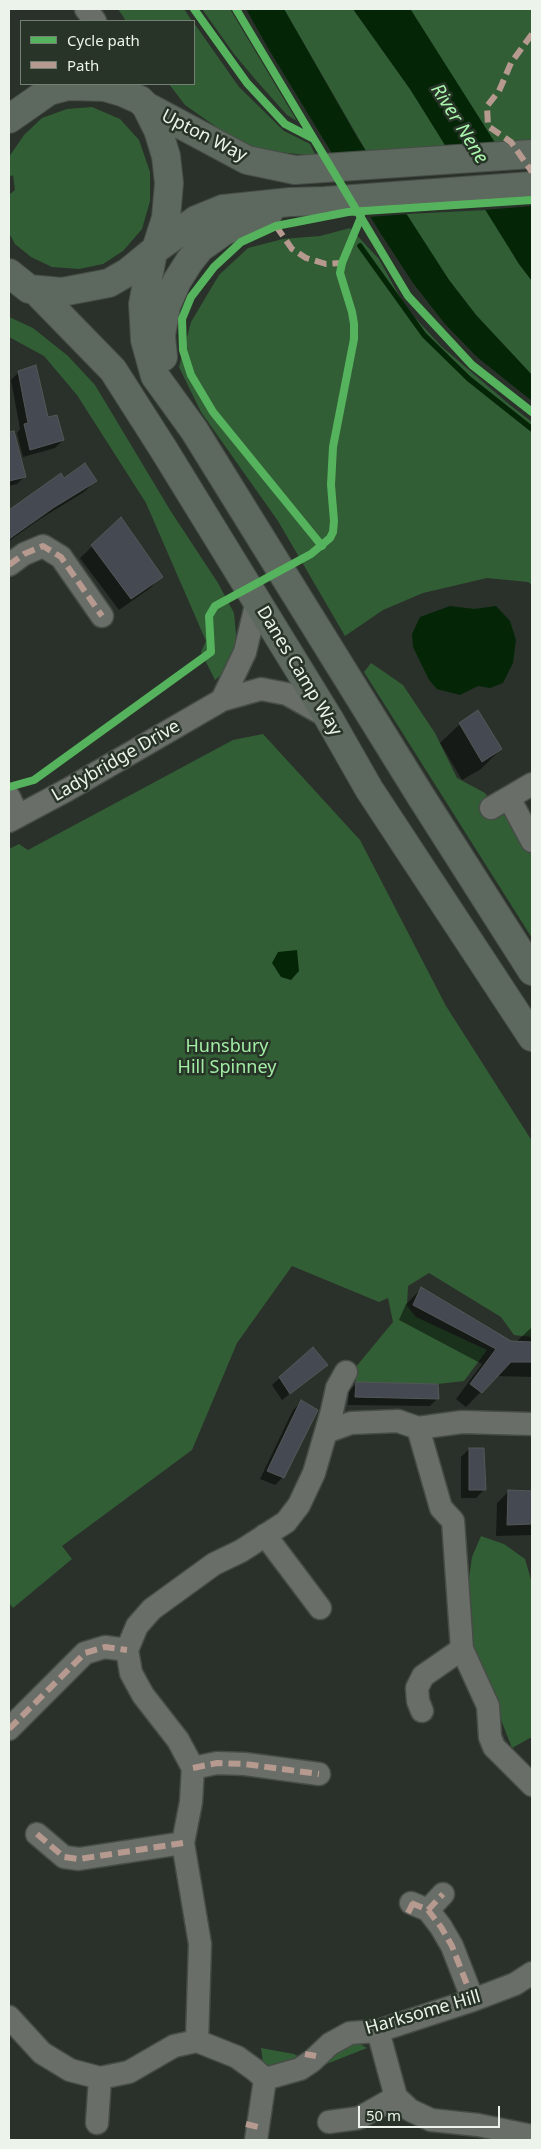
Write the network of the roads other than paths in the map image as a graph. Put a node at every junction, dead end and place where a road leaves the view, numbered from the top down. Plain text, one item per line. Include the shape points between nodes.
1 (86, 9) edge
2 (94, 20) edge
3 (139, 96) edge
4 (9, 119) edge
5 (532, 154) edge
6 (532, 186) edge
7 (290, 202) junction
8 (155, 251) junction
9 (21, 284) edge
10 (174, 400) junction
11 (9, 565) edge
12 (257, 601) junction
13 (102, 616) dead end
14 (222, 700) junction
15 (328, 717) junction
16 (532, 784) edge
17 (12, 811) edge
18 (532, 841) edge
19 (532, 971) edge
20 (532, 1037) edge
21 (346, 1372) dead end
22 (532, 1424) edge
23 (418, 1428) junction
24 (326, 1432) junction
25 (265, 1535) junction
26 (320, 1608) dead end
27 (462, 1649) junction
28 (127, 1650) junction
29 (422, 1712) dead end
30 (9, 1729) edge
31 (193, 1768) junction
32 (319, 1774) dead end
33 (532, 1784) edge
34 (37, 1834) dead end
35 (182, 1843) junction
36 (428, 1902) dead end
37 (532, 1973) edge
38 (473, 2000) junction
39 (9, 2017) edge
40 (378, 2031) junction
41 (197, 2041) junction
42 (100, 2078) junction
43 (265, 2079) junction
44 (396, 2096) junction
45 (329, 2122) dead end
46 (97, 2123) dead end
47 (524, 2134) edge
48 (256, 2140) edge

1 - 2 street
3 - 4 highway, Upton Way via 104,87 68,86 49,92
3 - 5 highway, Upton Way via 247,160 295,170
3 - 8 highway, Danes Camp Way via 158,130 166,156 169,183 166,218
6 - 7 highway
7 - 8 highway via 223,209 196,220
7 - 10 highway via 224,232 200,248 177,281 166,306 161,334 164,363
8 - 9 highway via 109,283 62,292
8 - 10 highway, Danes Camp Way via 143,304 145,340 155,376
9 - 12 highway, Danes Camp Way via 113,370
10 - 19 highway, Danes Camp Way
11 - 13 street via 43,546 61,557
12 - 14 street via 244,652
12 - 15 highway, Danes Camp Way
14 - 15 street, Ladybridge Drive via 261,689 287,694
14 - 17 street, Ladybridge Drive via 67,790
15 - 20 highway, Danes Camp Way via 369,789
16 - 18 street via 500,803
21 - 24 street via 337,1388
22 - 23 street via 462,1422
23 - 24 street via 398,1421 351,1423
23 - 27 street via 441,1508 453,1521
24 - 25 street via 314,1473 299,1504 286,1522
25 - 26 street
25 - 28 street via 214,1564 152,1609 137,1626
27 - 29 street via 423,1676 417,1688
27 - 33 street via 488,1706 490,1737 494,1747
28 - 30 street via 105,1647 85,1653
28 - 31 street via 131,1673 143,1695 178,1740
31 - 32 street via 246,1764
31 - 35 street via 191,1802
34 - 35 street via 64,1857 79,1859
35 - 41 street via 200,1944
36 - 38 street via 452,1946
37 - 38 street, Harksome Hill via 515,1984
38 - 40 street, Harksome Hill
39 - 42 street via 42,2053 70,2070
40 - 43 street, Harksome Hill via 350,2033 300,2069
40 - 44 street
41 - 42 street via 174,2046 129,2072
41 - 43 street via 237,2057
42 - 46 street
43 - 48 street
44 - 45 street via 359,2118
44 - 47 street via 410,2110 431,2120

